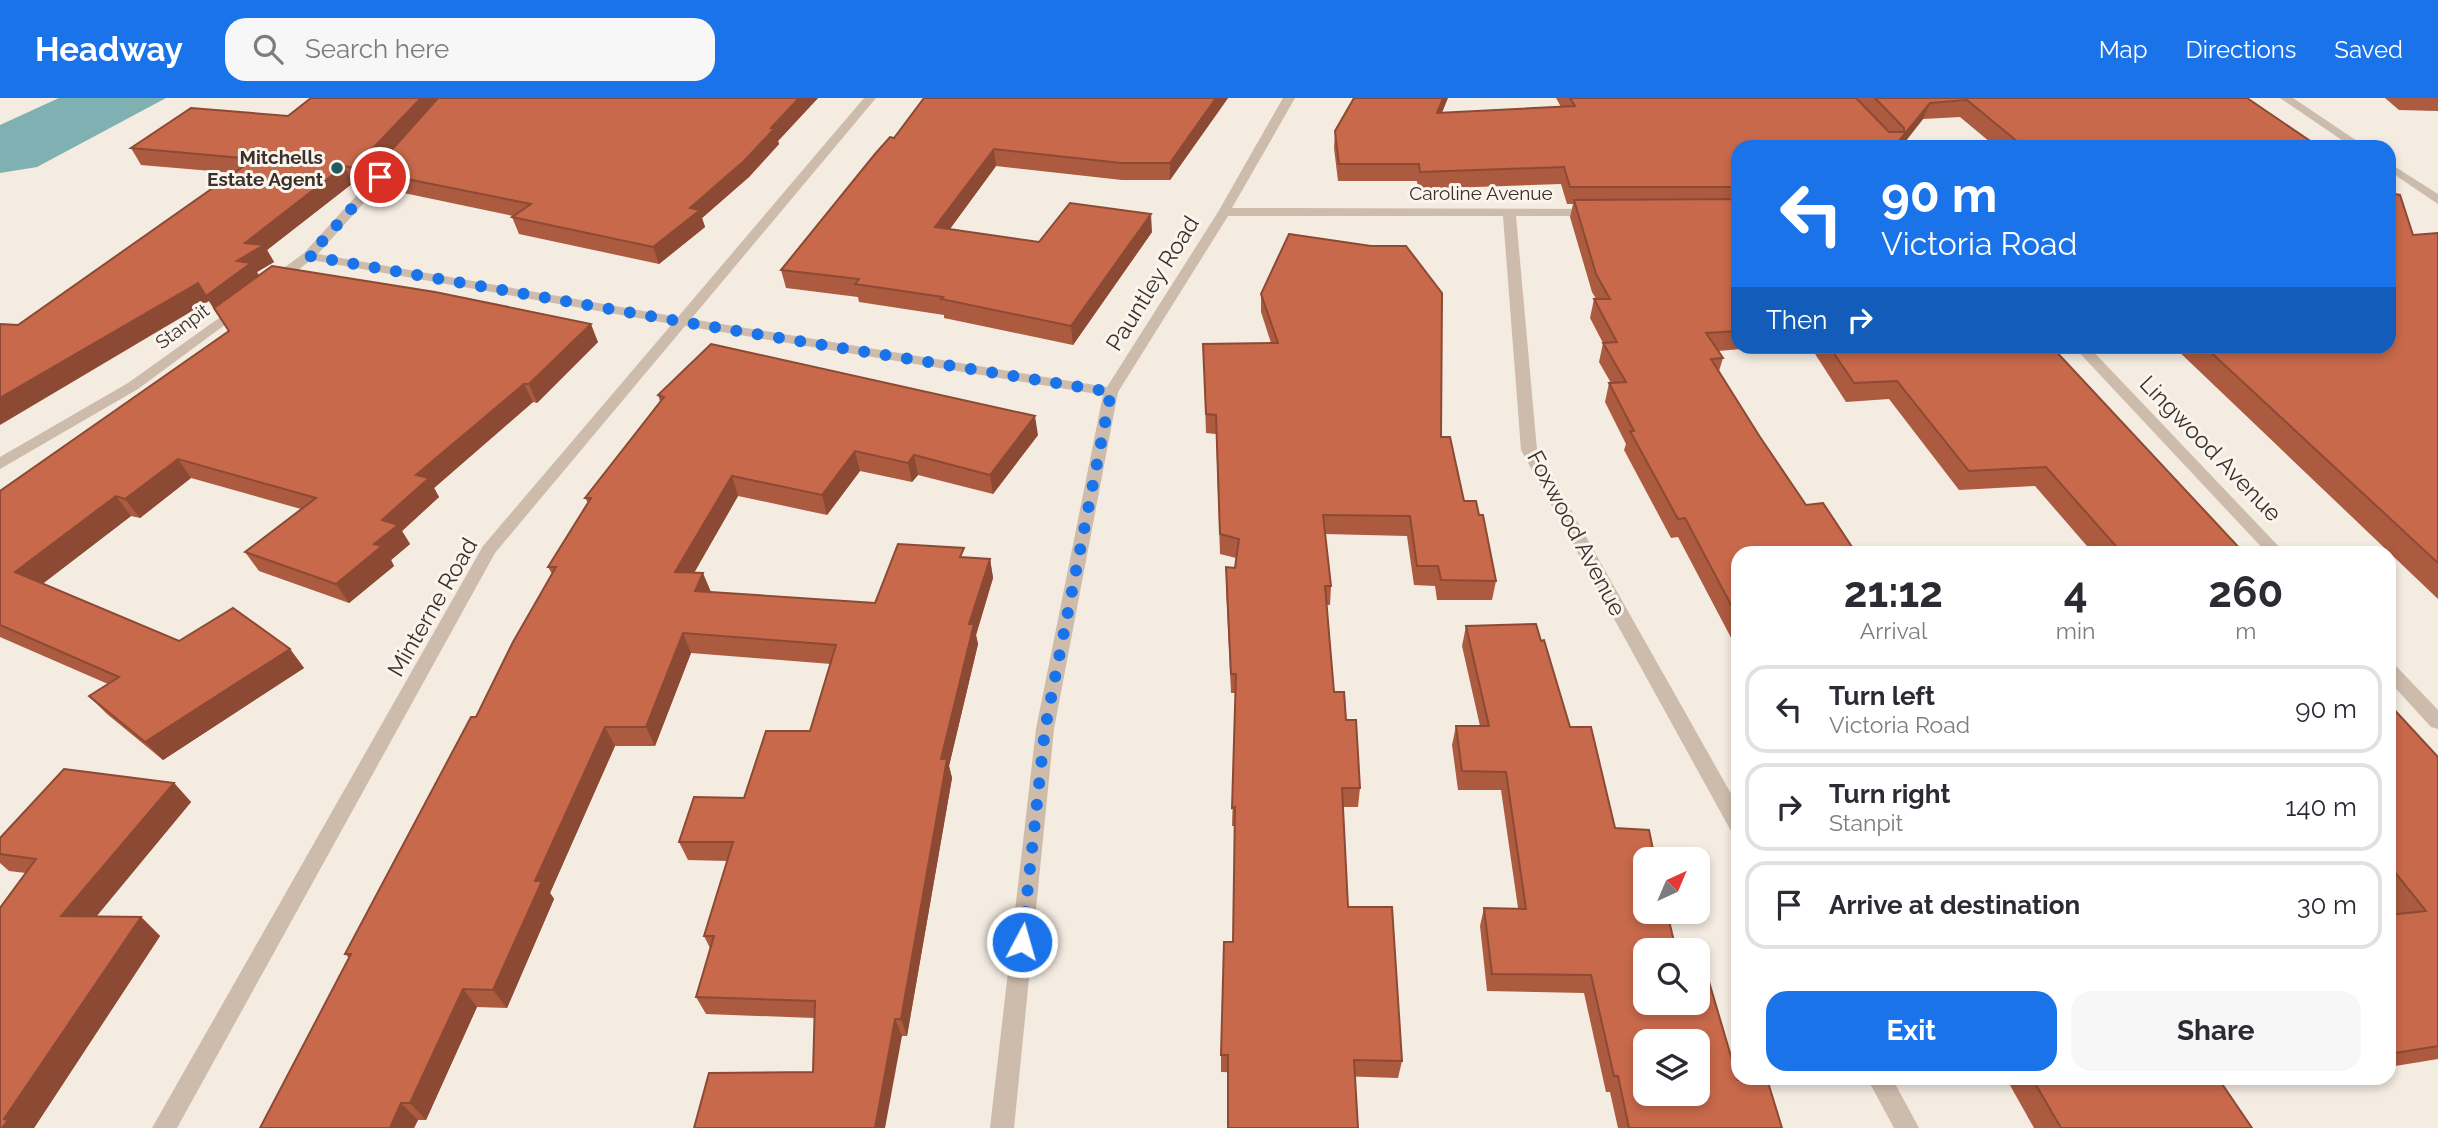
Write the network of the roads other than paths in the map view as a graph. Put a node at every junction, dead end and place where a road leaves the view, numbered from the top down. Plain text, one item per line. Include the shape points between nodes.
1 (870, 98) edge
2 (1289, 98) edge
3 (2286, 98) edge
4 (2349, 140) edge
5 (398, 157) edge
6 (2396, 171) edge
7 (2410, 180) junction
8 (2396, 181) edge
9 (2438, 200) edge
10 (1224, 212) junction
11 (1509, 212) junction
12 (1614, 212) edge
13 (309, 256) junction
14 (683, 322) junction
15 (2088, 354) edge
16 (1111, 392) junction
17 (0, 464) edge
18 (2270, 546) edge
19 (2396, 677) edge
20 (2438, 722) edge
21 (1731, 812) edge
22 (1883, 1085) edge
23 (164, 1128) edge
24 (1002, 1128) edge
25 (1906, 1128) edge

1 - 14 street, Minterne Road
2 - 10 street, Pauntley Road
3 - 4 street
5 - 13 street, Stanpit
6 - 7 street
7 - 8 street
7 - 9 street
10 - 11 street, Caroline Avenue
10 - 16 street, Pauntley Road
11 - 12 street, Caroline Avenue
11 - 21 street, Foxwood Avenue via 1529,450
13 - 14 street
13 - 17 street, Stanpit via 133,386
14 - 16 street
14 - 23 street, Minterne Road via 489,550
15 - 18 street, Lingwood Avenue
16 - 24 street, Pauntley Road via 1045,729
19 - 20 street
22 - 25 street

